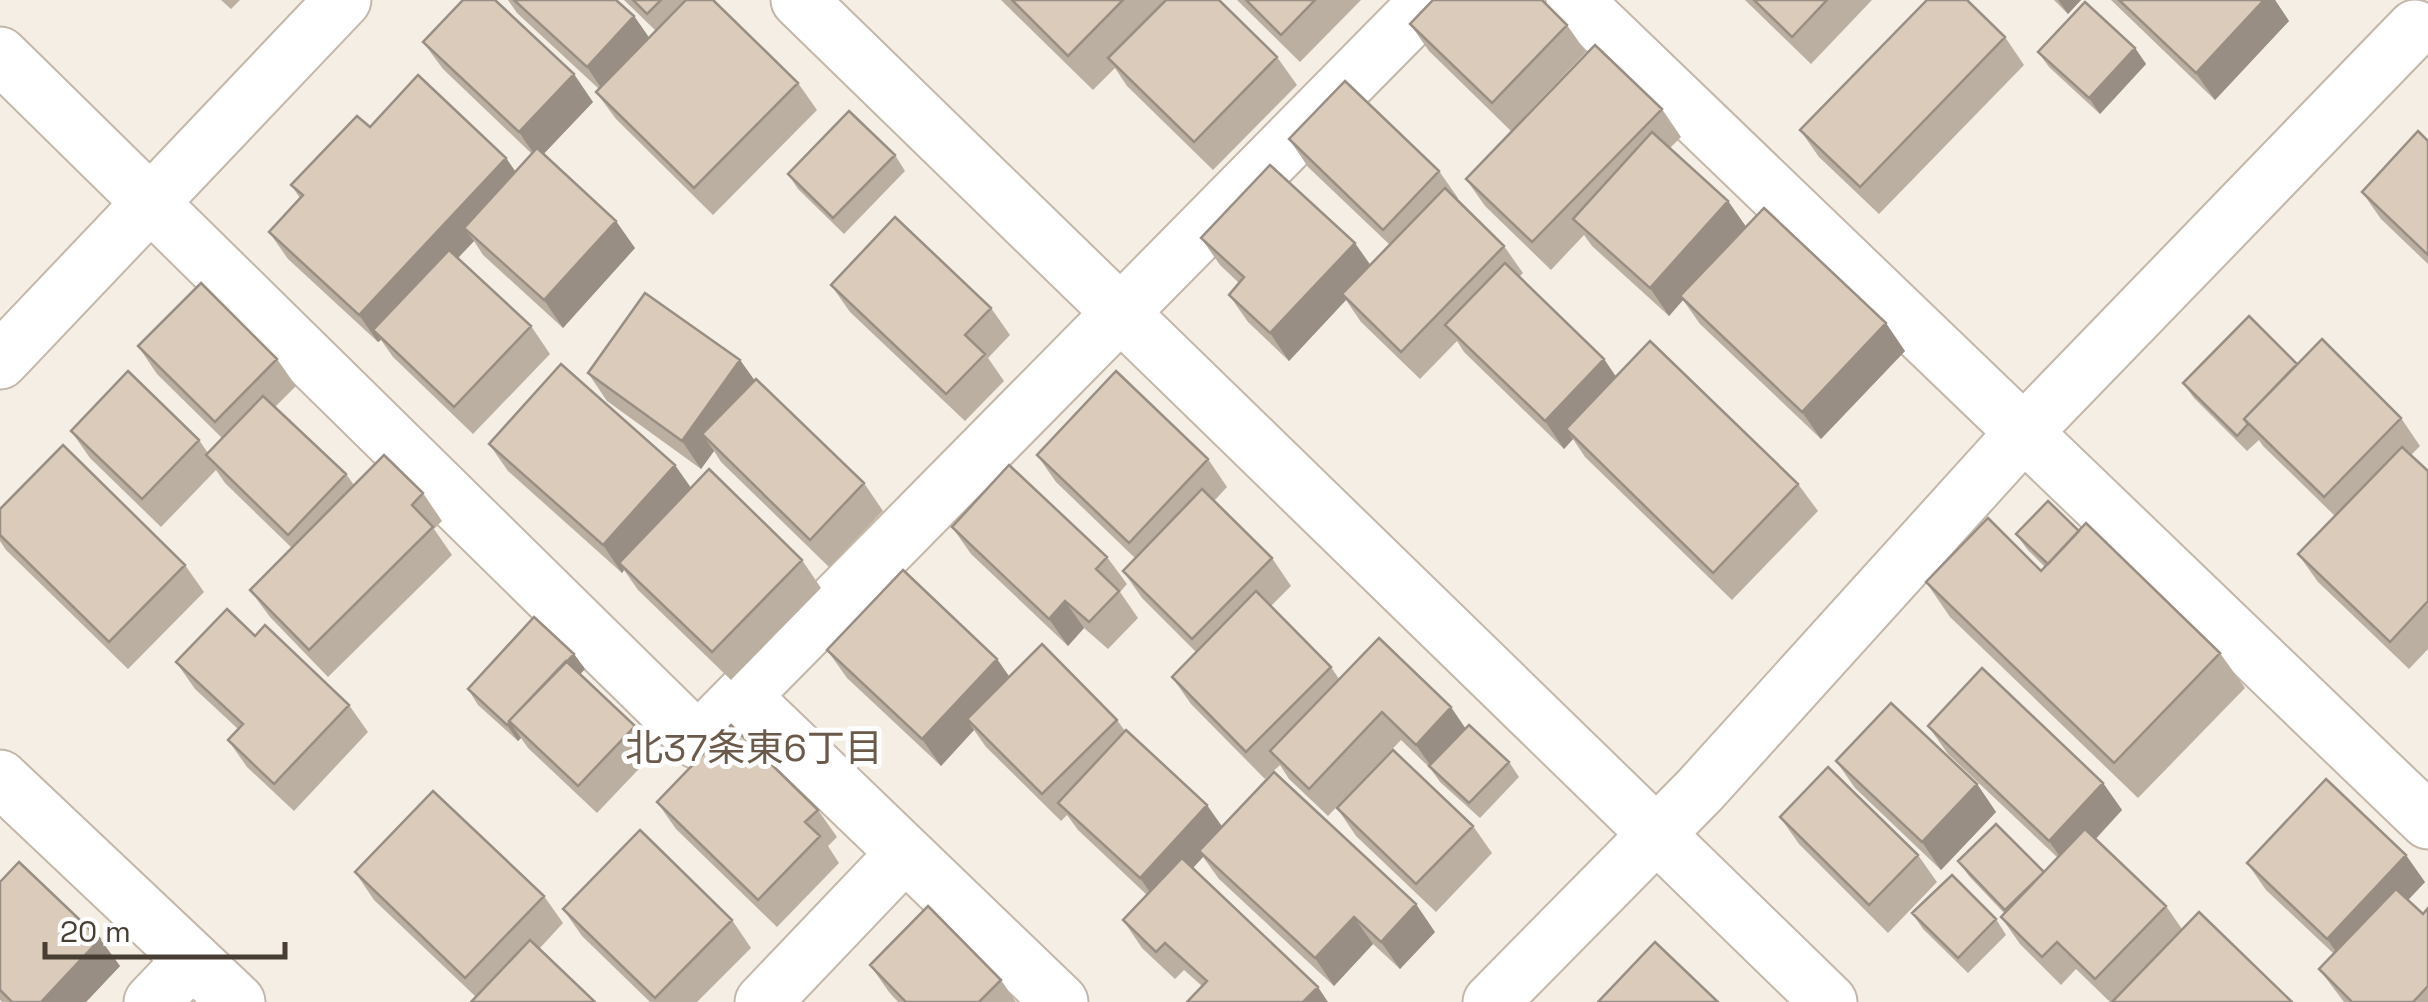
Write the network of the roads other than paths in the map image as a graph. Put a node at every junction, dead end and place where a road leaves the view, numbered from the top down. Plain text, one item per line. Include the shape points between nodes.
1 (343, 0) edge
2 (799, 0) edge
3 (1429, 0) edge
4 (1574, 0) edge
5 (2409, 23) edge
6 (0, 54) edge
7 (149, 202) junction
8 (1121, 310) junction
9 (0, 360) edge
10 (2024, 432) junction
11 (744, 697) junction
12 (0, 778) edge
13 (2428, 821) edge
14 (1655, 837) junction
15 (904, 853) junction
16 (192, 960) junction
17 (152, 1002) edge
18 (236, 1002) edge
19 (763, 1002) edge
20 (1060, 1002) edge
21 (1492, 1002) edge
22 (1829, 1002) edge

1 - 7 street
2 - 8 street
3 - 8 street
4 - 10 street
5 - 10 street
6 - 7 street
7 - 9 street
7 - 11 street via 698,741
8 - 11 street
8 - 14 street
10 - 13 street
10 - 14 street
11 - 15 street
12 - 16 street
14 - 21 street
14 - 22 street
15 - 19 street
15 - 20 street
16 - 17 street
16 - 18 street

